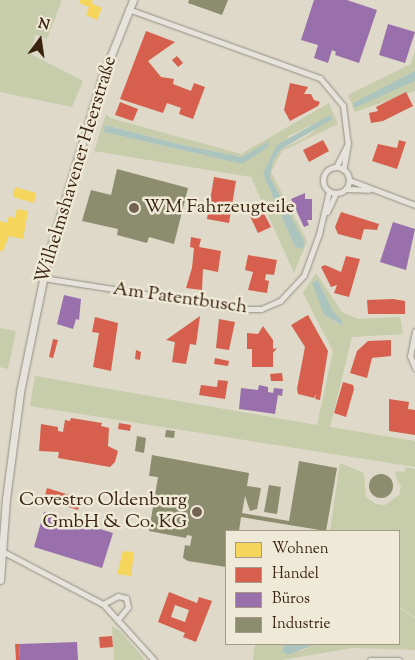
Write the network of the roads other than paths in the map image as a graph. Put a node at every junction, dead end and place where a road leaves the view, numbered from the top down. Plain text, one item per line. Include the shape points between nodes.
1 (132, 0) edge
2 (128, 9) junction
3 (348, 142) junction
4 (336, 168) junction
5 (343, 170) junction
6 (349, 180) junction
7 (346, 189) junction
8 (329, 191) junction
9 (372, 191) junction
10 (336, 193) junction
11 (415, 204) edge
12 (324, 219) junction
13 (43, 278) junction
14 (415, 331) edge
15 (415, 368) edge
16 (1, 551) edge
17 (0, 580) edge
18 (102, 604) junction
19 (119, 618) junction
20 (154, 660) edge
21 (370, 660) edge
22 (399, 660) edge

1 - 2 street, Wilhelmshavener Heerstraße
2 - 3 street via 320,78 343,105
2 - 13 street, Wilhelmshavener Heerstraße via 82,142
3 - 4 street, Am Patentbusch
3 - 5 street
4 - 5 street
4 - 8 street, Am Patentbusch via 328,170 324,177 324,185
5 - 6 street
6 - 7 street
6 - 9 street
7 - 9 street
7 - 10 street
8 - 10 street
8 - 12 street, Am Patentbusch
9 - 11 street
10 - 12 street, Am Patentbusch
12 - 13 street, Am Patentbusch via 304,275 280,301 261,309 241,309
13 - 16 street, Wilhelmshavener Heerstraße via 20,392
14 - 15 street via 410,356
16 - 17 street, Wilhelmshavener Heerstraße
16 - 18 street
18 - 19 street
18 - 19 street via 118,596 126,598 128,607
19 - 20 street
21 - 22 street

